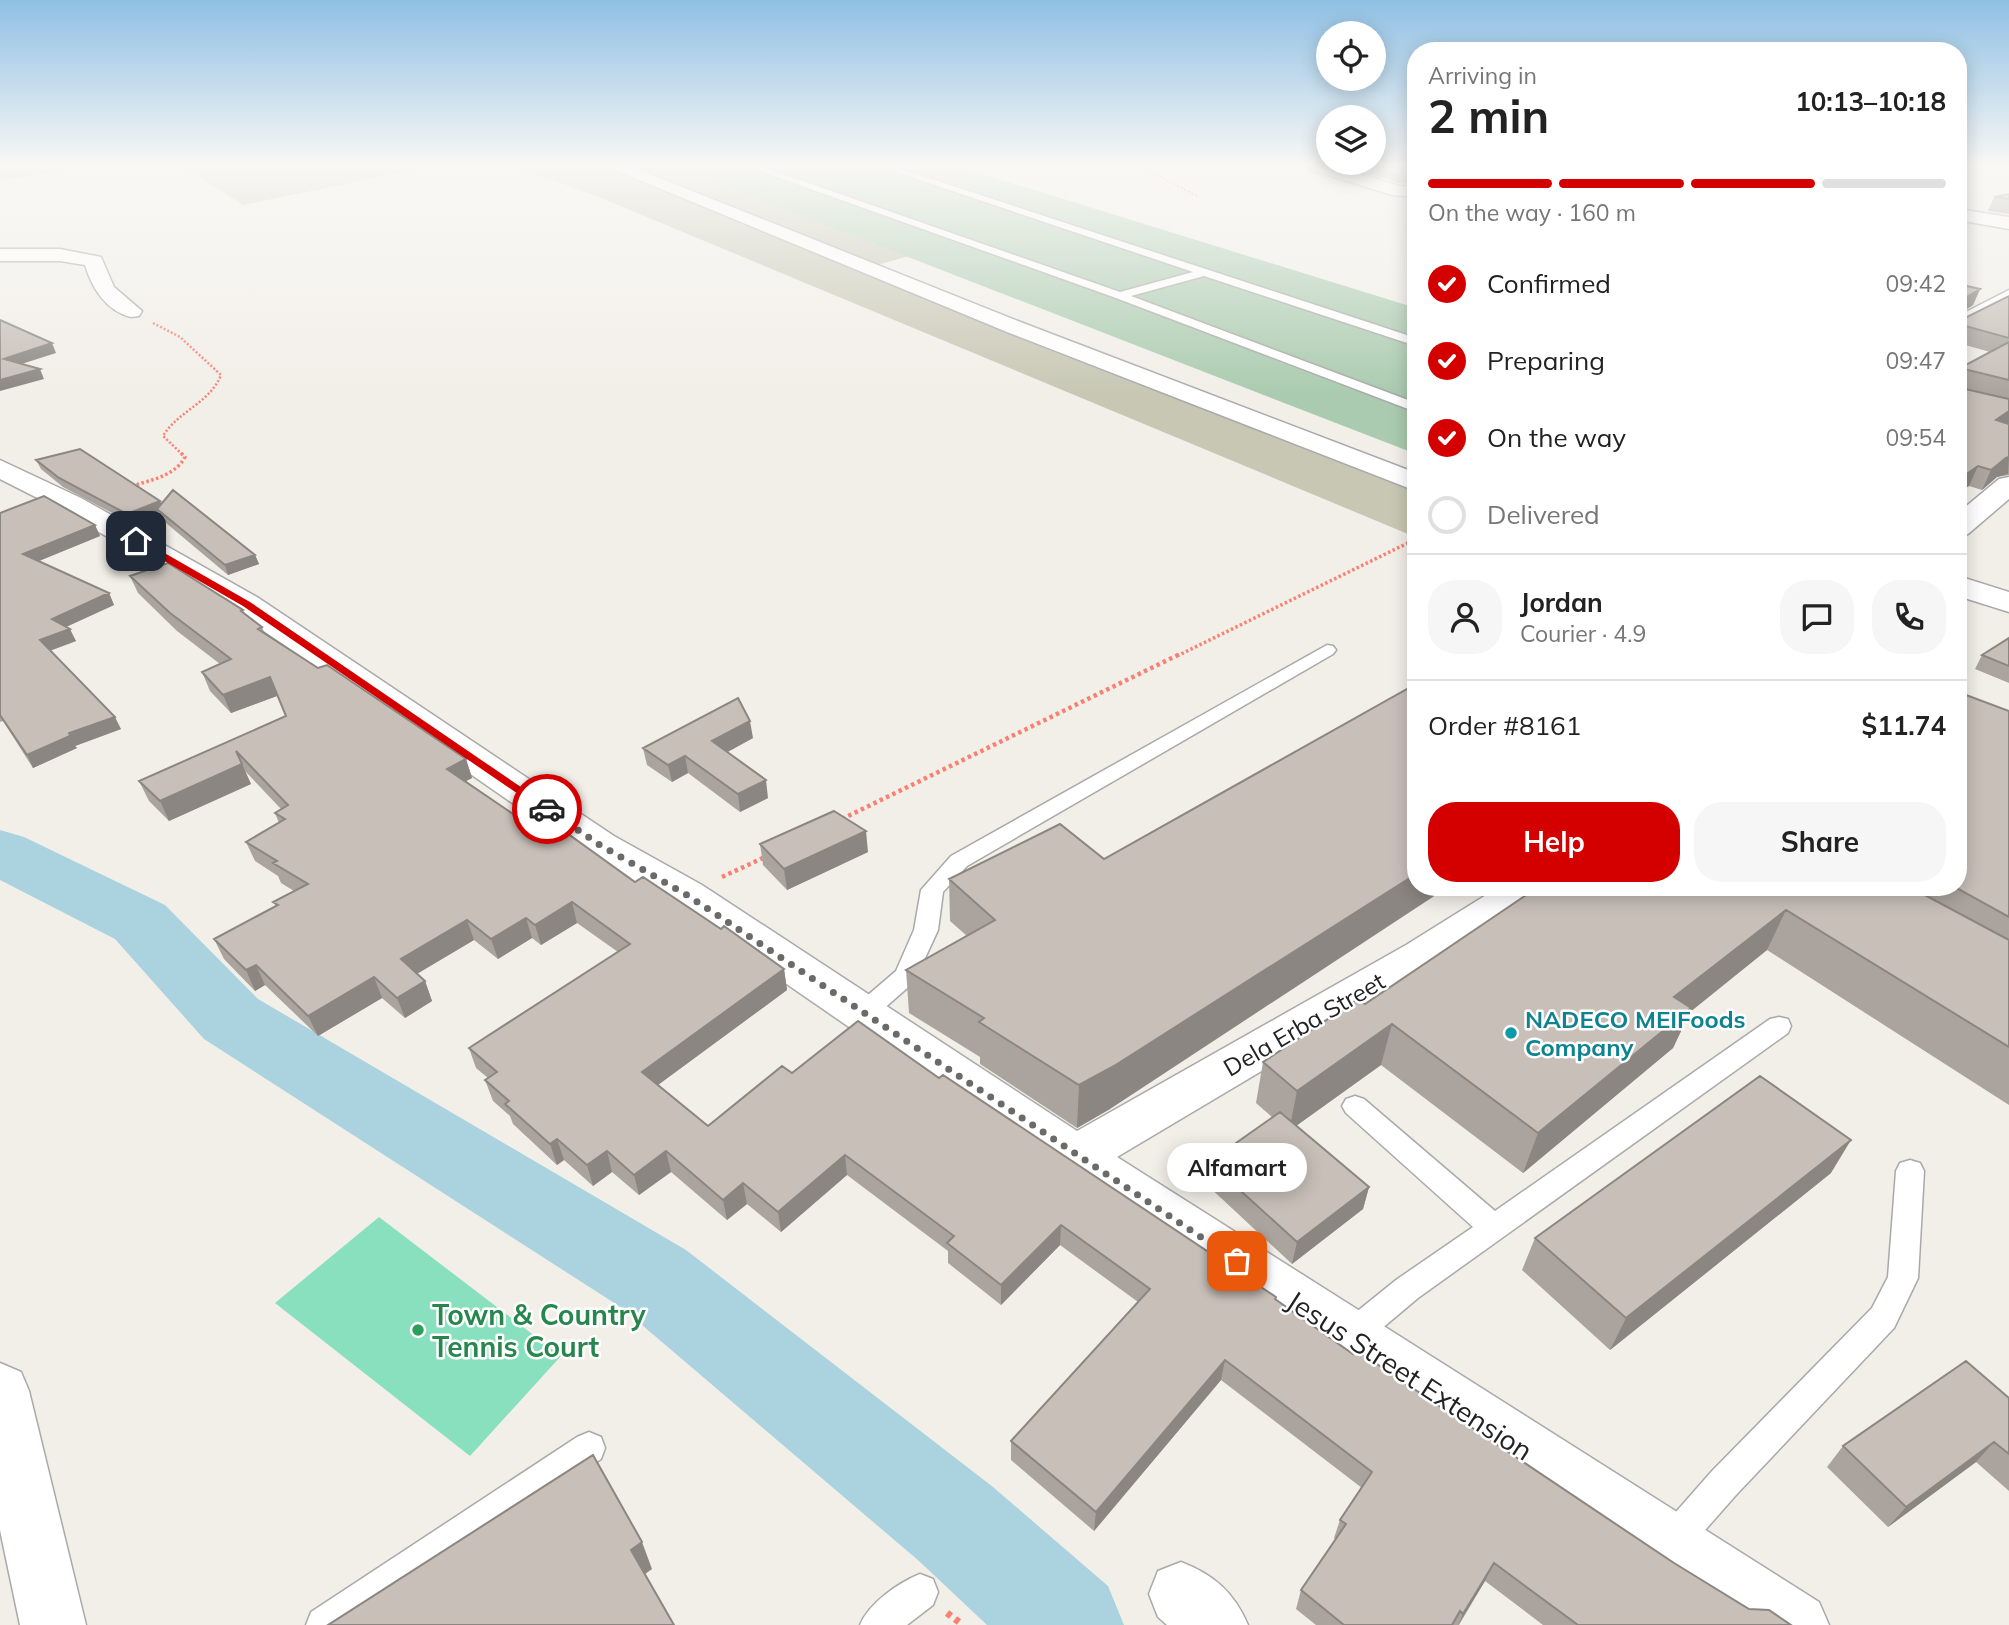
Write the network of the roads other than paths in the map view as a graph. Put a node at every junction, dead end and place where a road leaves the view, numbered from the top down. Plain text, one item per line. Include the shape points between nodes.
1 (805, 243) edge
2 (970, 243) edge
3 (1114, 243) edge
4 (1136, 243) edge
5 (0, 256) edge
6 (1214, 269) junction
7 (1202, 272) junction
8 (1226, 279) junction
9 (1120, 296) junction
10 (2009, 296) edge
11 (131, 312) road end
12 (1967, 320) edge
13 (1407, 339) edge
14 (1407, 405) edge
15 (0, 468) edge
16 (1407, 480) edge
17 (2003, 497) edge
18 (1967, 522) edge
19 (1967, 588) edge
20 (2009, 603) edge
21 (1328, 650) dead end
22 (1515, 896) edge
23 (863, 1013) junction
24 (1779, 1026) dead end
25 (1355, 1106) dead end
26 (1076, 1156) junction
27 (1909, 1171) dead end
28 (1493, 1227) junction
29 (1350, 1336) junction
30 (0, 1391) edge
31 (589, 1448) dead end
32 (1670, 1545) junction
33 (920, 1592) dead end
34 (53, 1625) edge
35 (324, 1625) edge
36 (877, 1625) edge
37 (1797, 1625) edge

1 - 16 street
2 - 9 lane
3 - 7 lane
4 - 6 lane
5 - 11 street via 80,256 94,261 100,285
6 - 7 lane
6 - 8 lane
7 - 8 lane
7 - 9 lane
8 - 13 lane
9 - 14 lane
10 - 12 street
15 - 23 street, Jesus Street Extension via 246,604 600,845 687,895
17 - 18 street
19 - 20 street
21 - 23 lane via 959,861 932,890 926,930 906,976
22 - 26 street, Dela Erba Street via 1422,956
23 - 26 street, Jesus Street Extension
24 - 28 lane
25 - 28 lane
26 - 29 street, Jesus Street Extension
27 - 32 lane via 1903,1278 1883,1318
28 - 29 lane
29 - 32 street, Jesus Street Extension
30 - 34 street
31 - 35 lane
32 - 37 street, Jesus Street Extension
33 - 36 lane

